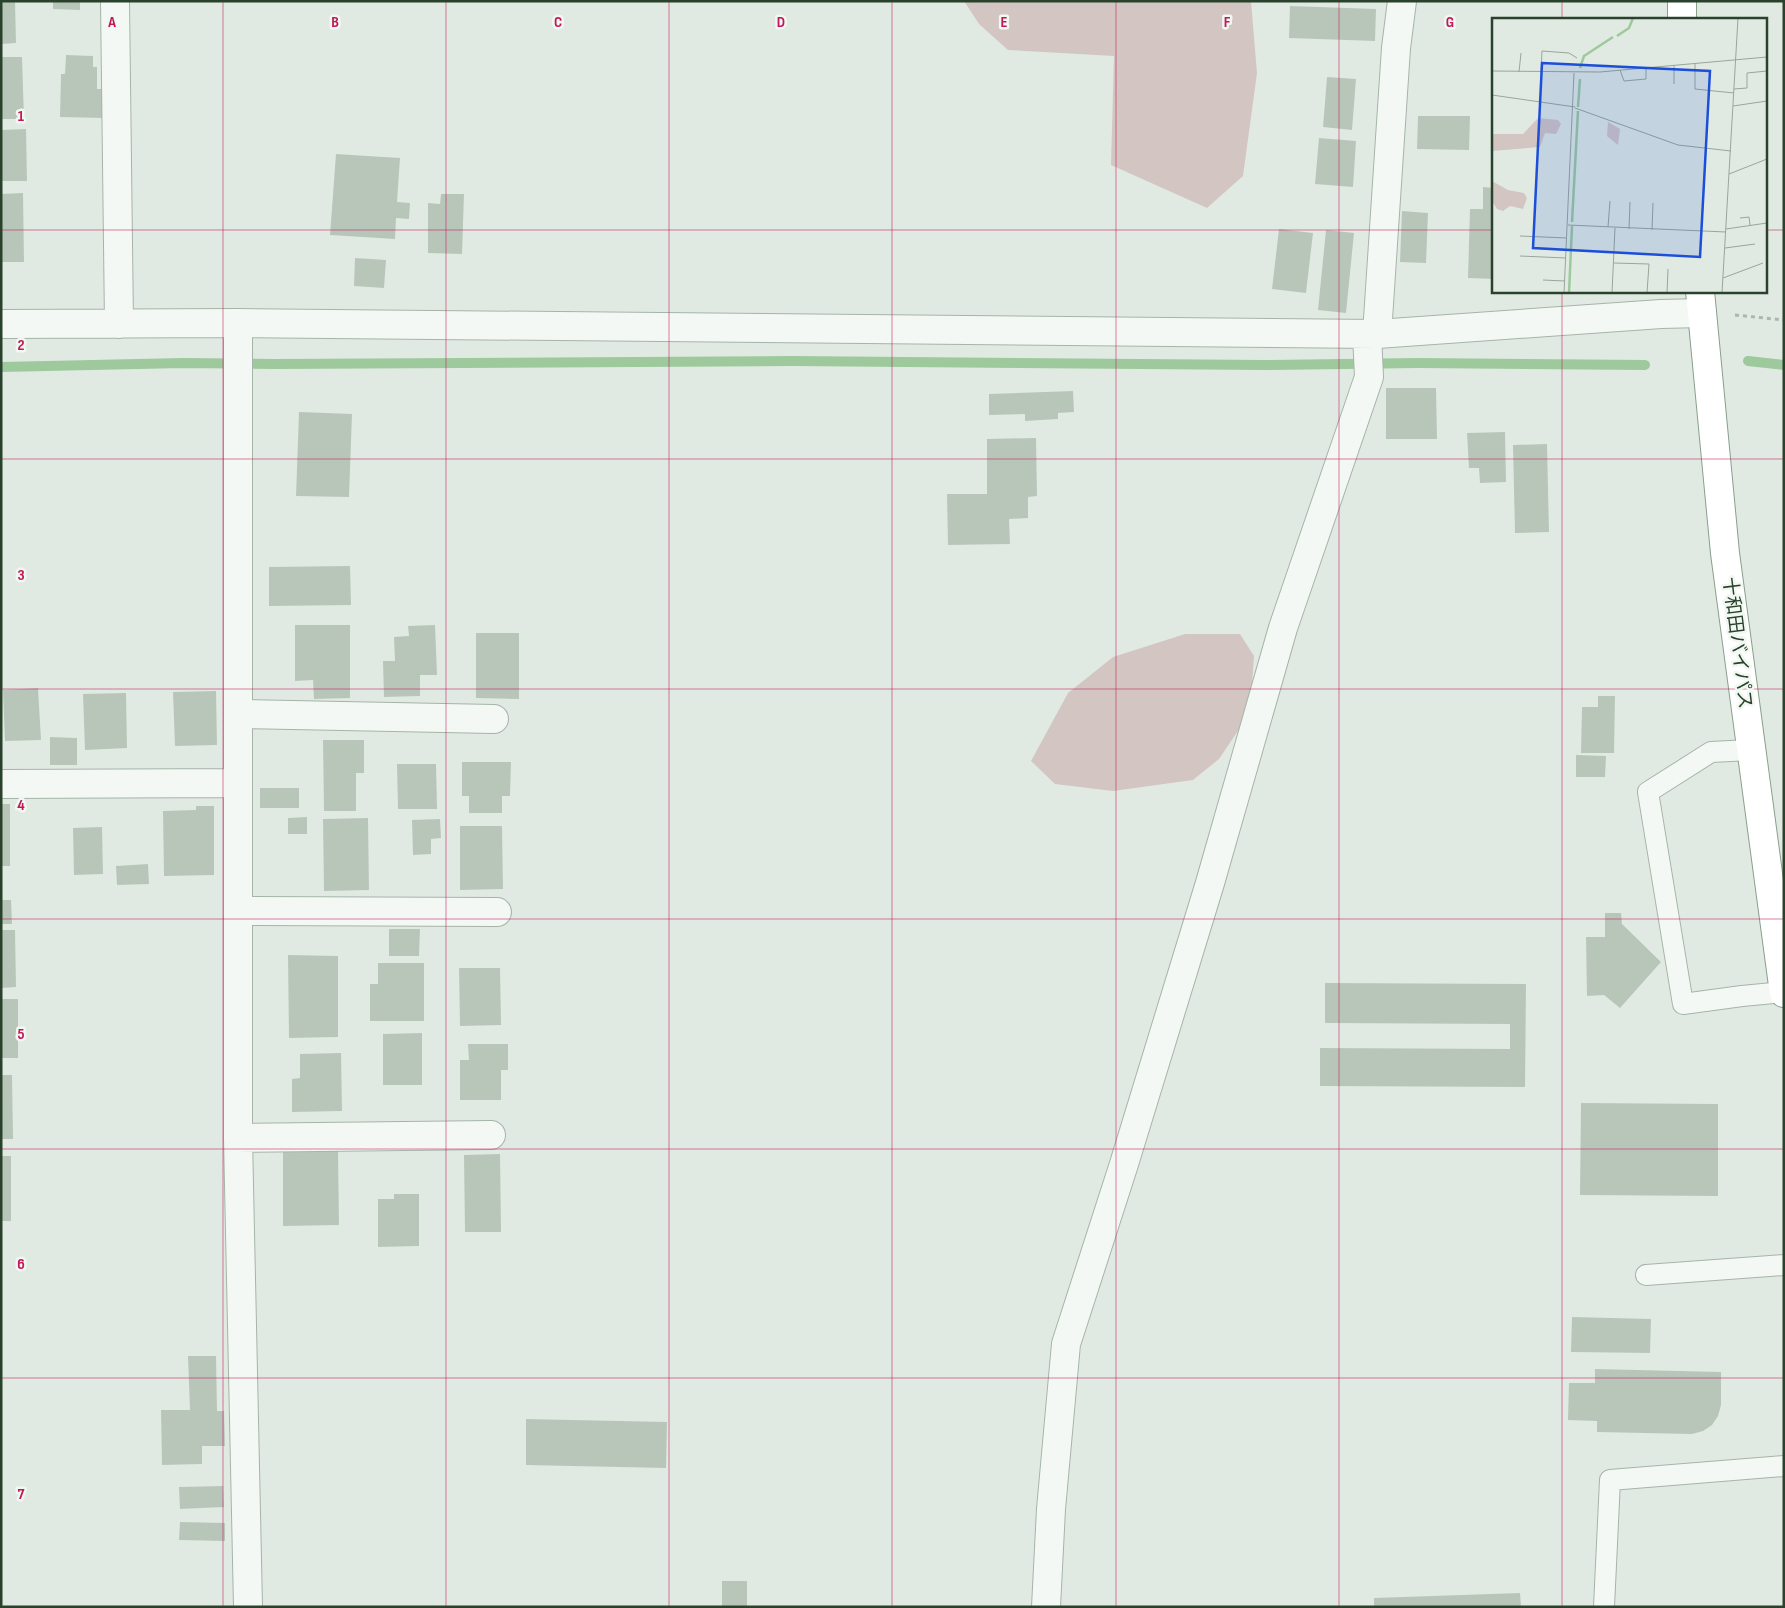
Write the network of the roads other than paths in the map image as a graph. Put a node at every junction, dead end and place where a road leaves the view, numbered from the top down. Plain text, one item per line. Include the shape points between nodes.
1 (115, 1) edge
2 (1402, 1) edge
3 (1682, 1) edge
4 (1682, 18) edge
5 (1701, 302) edge
6 (238, 323) junction
7 (1, 324) edge
8 (118, 324) junction
9 (1370, 350) junction
10 (239, 714) junction
11 (494, 719) dead end
12 (1750, 750) junction
13 (238, 783) junction
14 (1, 784) edge
15 (238, 911) junction
16 (497, 912) dead end
17 (1784, 993) edge
18 (491, 1135) dead end
19 (238, 1138) junction
20 (1784, 1265) edge
21 (1646, 1274) dead end
22 (1784, 1466) edge
23 (248, 1607) edge
24 (1046, 1607) edge
25 (1604, 1607) edge

1 - 8 street
2 - 9 street
3 - 4 highway
5 - 9 street via 1661,314
5 - 12 highway, 十和田バイパス via 1725,553
6 - 8 street
6 - 9 street
6 - 10 street
7 - 8 street
9 - 24 street via 1283,628 1210,883 1066,1344
10 - 11 street
10 - 13 street
12 - 17 highway, 十和田バイパス
12 - 17 lane via 1711,752 1648,792 1683,1004
13 - 14 street
13 - 15 street
15 - 16 street
15 - 19 street
18 - 19 street
19 - 23 street
20 - 21 lane
22 - 25 lane via 1610,1480

